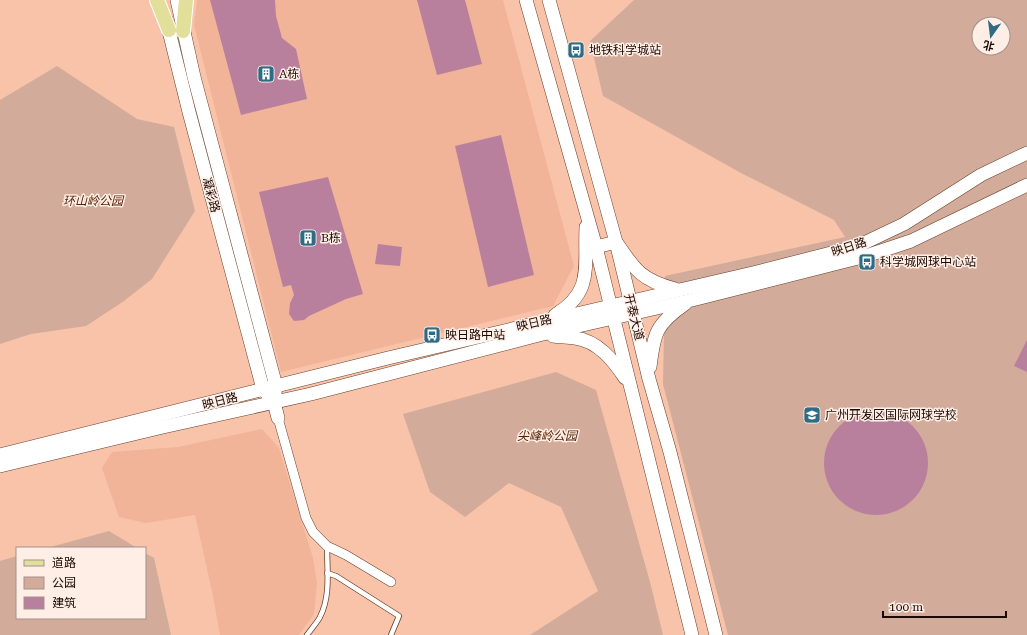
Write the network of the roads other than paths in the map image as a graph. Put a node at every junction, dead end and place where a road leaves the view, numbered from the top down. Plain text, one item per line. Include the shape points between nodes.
1 (157, 0) edge
2 (162, 0) edge
3 (177, 0) edge
4 (186, 0) edge
5 (526, 0) edge
6 (549, 0) edge
7 (169, 30) junction
8 (183, 31) junction
9 (1027, 153) edge
10 (1027, 185) edge
11 (587, 218) junction
12 (616, 242) junction
13 (596, 247) junction
14 (679, 290) junction
15 (692, 300) junction
16 (632, 307) junction
17 (611, 312) junction
18 (542, 322) junction
19 (539, 335) junction
20 (649, 379) junction
21 (276, 386) junction
22 (630, 386) junction
23 (263, 390) junction
24 (274, 402) junction
25 (278, 418) joint
26 (0, 455) edge
27 (0, 466) edge
28 (327, 546) junction
29 (327, 573) junction
30 (391, 582) dead end
31 (307, 635) edge
32 (391, 635) edge
33 (692, 635) edge
34 (716, 635) edge

1 - 7 main road
2 - 7 street, 凝彩路
3 - 8 street, 凝彩路
4 - 8 main road
5 - 11 street, 开泰大道
6 - 12 street, 开泰大道
7 - 23 street, 凝彩路
8 - 21 street, 凝彩路
9 - 14 street, 映日路 via 980,175 921,214 862,244
10 - 15 street, 映日路 via 911,241 859,258
11 - 13 street, 开泰大道
11 - 18 street via 585,280 572,304
12 - 13 street
12 - 14 street via 640,274 660,285
12 - 16 street, 开泰大道
13 - 17 street, 开泰大道
14 - 16 street, 映日路
15 - 16 street, 映日路
15 - 20 street via 670,315 660,327 654,339
16 - 17 street, 映日路
16 - 20 street, 开泰大道
17 - 18 street, 映日路
17 - 19 street, 映日路
17 - 22 street, 开泰大道
18 - 21 street, 映日路
19 - 22 street via 575,338 591,343 612,360
19 - 24 street, 映日路
20 - 34 street, 开泰大道
21 - 23 street, 映日路
21 - 24 street
22 - 33 street, 开泰大道
23 - 24 street
23 - 26 street, 映日路
24 - 25 street
24 - 27 street, 映日路
25 - 28 street via 306,518 313,532
28 - 29 lane
28 - 30 street
29 - 31 lane via 328,585 320,617
29 - 32 lane via 336,576 399,616

